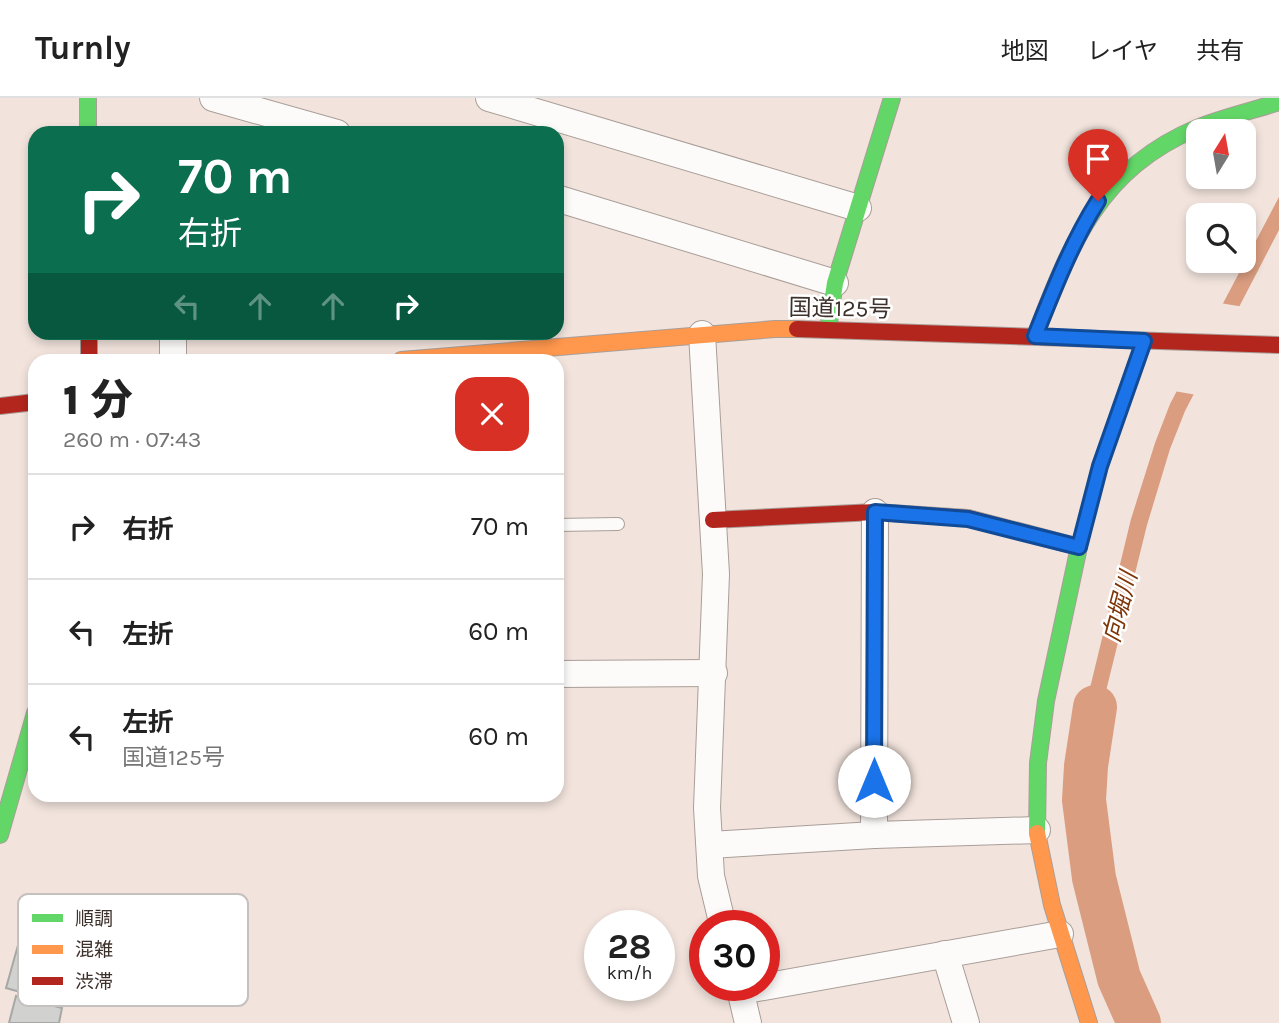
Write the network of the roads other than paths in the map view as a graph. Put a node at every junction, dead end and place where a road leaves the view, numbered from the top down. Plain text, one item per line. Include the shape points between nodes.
1 (88, 98) edge
2 (213, 98) edge
3 (489, 98) edge
4 (892, 98) edge
5 (1279, 102) edge
6 (1247, 107) edge
7 (88, 126) edge
8 (312, 126) edge
9 (564, 200) edge
10 (858, 208) junction
11 (835, 282) junction
12 (828, 329) junction
13 (702, 334) junction
14 (1035, 336) junction
15 (1144, 341) junction
16 (1279, 345) edge
17 (467, 349) edge
18 (437, 354) edge
19 (28, 403) edge
20 (0, 406) edge
21 (875, 512) junction
22 (713, 520) junction
23 (618, 524) dead end
24 (564, 525) edge
25 (1079, 547) junction
26 (714, 673) junction
27 (564, 674) edge
28 (28, 748) edge
29 (1037, 830) junction
30 (0, 835) edge
31 (874, 835) junction
32 (710, 845) junction
33 (719, 910) edge
34 (1060, 934) junction
35 (945, 954) junction
36 (780, 981) edge
37 (743, 1001) edge
38 (748, 1023) edge
39 (966, 1023) edge
40 (1089, 1023) edge

1 - 7 main road
2 - 8 street
3 - 10 street
4 - 10 main road
5 - 6 main road
6 - 14 main road via 1174,139 1124,172 1079,231
9 - 11 street
10 - 11 main road
11 - 12 main road
12 - 13 main road, 国道125号
12 - 14 main road, 国道125号
13 - 17 main road, 国道125号
13 - 22 street
14 - 15 main road, 国道125号
15 - 16 main road, 国道125号
15 - 25 lane via 1100,466
17 - 18 main road, 国道125号
19 - 20 main road
21 - 22 main road
21 - 25 main road via 968,519
21 - 31 street
22 - 26 street
23 - 24 lane
25 - 29 main road via 1041,722
26 - 27 street
26 - 32 street via 707,808
28 - 30 main road
29 - 31 street
29 - 34 main road
31 - 32 street
32 - 33 street
34 - 35 street
34 - 40 main road
35 - 36 street
35 - 39 street
37 - 38 street

